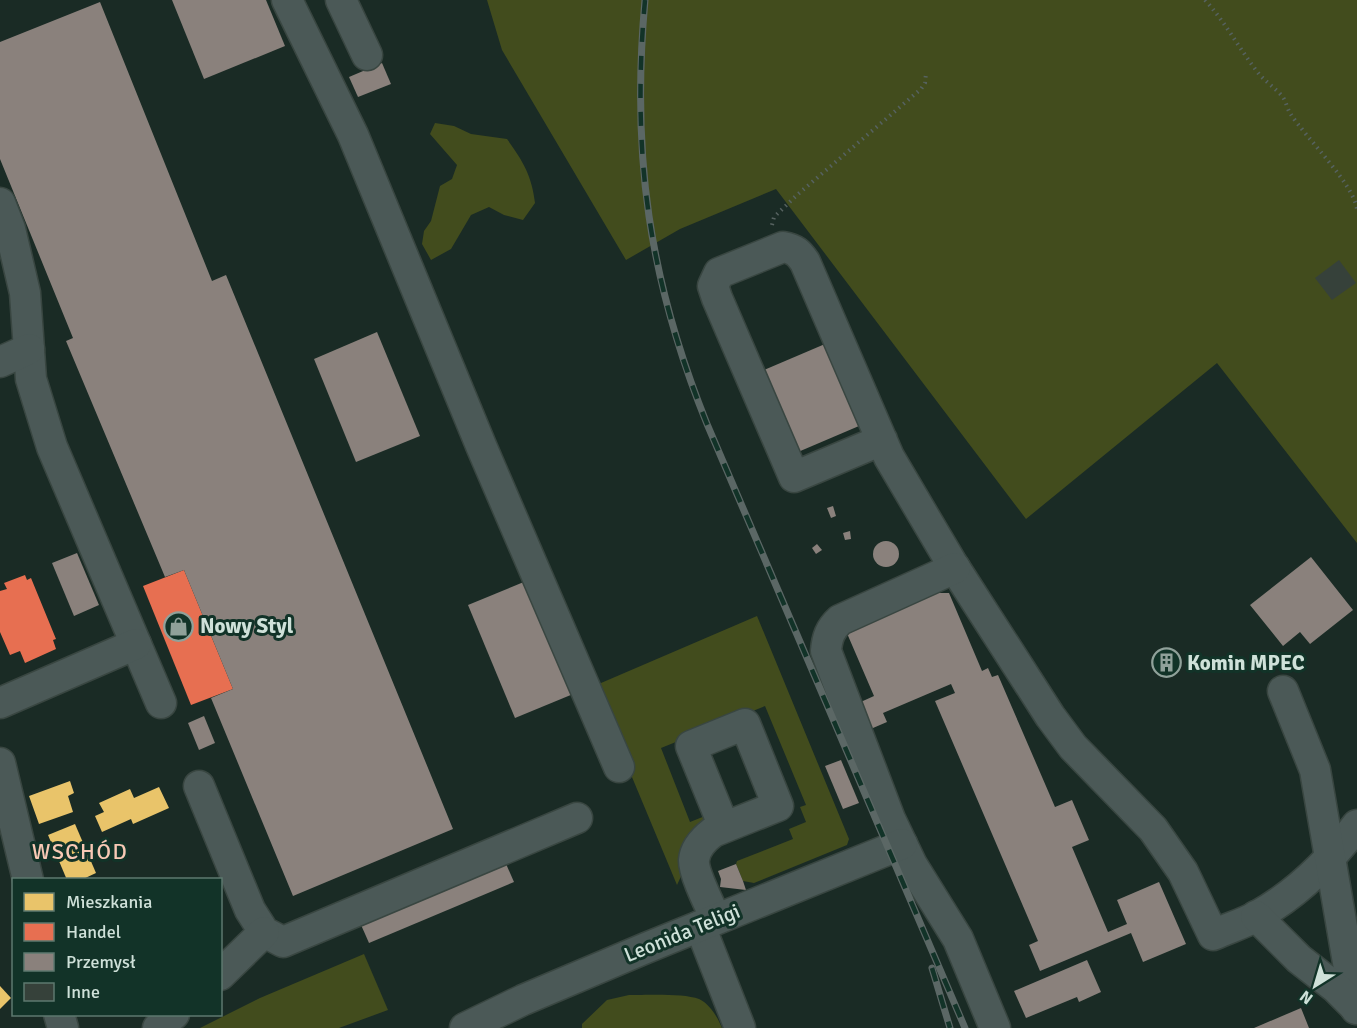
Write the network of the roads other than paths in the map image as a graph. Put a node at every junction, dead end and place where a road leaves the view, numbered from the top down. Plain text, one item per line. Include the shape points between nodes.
1 (287, 0) edge
2 (340, 0) edge
3 (367, 55) dead end
4 (0, 203) edge
5 (29, 348) junction
6 (0, 362) edge
7 (882, 440) junction
8 (955, 568) junction
9 (136, 644) junction
10 (1283, 691) dead end
11 (0, 703) edge
12 (161, 703) dead end
13 (0, 763) edge
14 (619, 767) dead end
15 (199, 786) dead end
16 (577, 818) dead end
17 (1357, 825) edge
18 (724, 828) dead end
19 (902, 844) junction
20 (1331, 856) junction
21 (28, 878) edge
22 (1256, 916) junction
23 (708, 922) junction
24 (264, 932) junction
25 (222, 973) edge
26 (1357, 1009) edge
27 (172, 1016) edge
28 (158, 1028) edge
29 (465, 1028) edge
30 (740, 1028) edge
31 (995, 1028) edge

1 - 14 street via 354,135
2 - 3 street
4 - 5 street via 25,293
5 - 6 street
5 - 9 street via 31,379 52,447
7 - 7 street via 806,262 798,252 783,247 719,273 713,286 794,477
7 - 8 street
8 - 19 street via 840,620 827,640 826,651
8 - 22 street via 1073,747 1153,830 1184,872 1213,934
9 - 11 street
9 - 12 street
10 - 20 street via 1315,770
13 - 21 street
15 - 24 street via 250,910
16 - 24 street via 283,942
17 - 20 street
18 - 23 street via 704,839 694,860
19 - 23 street, Leonida Teligi
19 - 31 street via 958,939
20 - 22 street via 1300,887
20 - 26 street
22 - 26 street
23 - 29 street, Leonida Teligi
23 - 30 street
24 - 25 street
27 - 28 street

